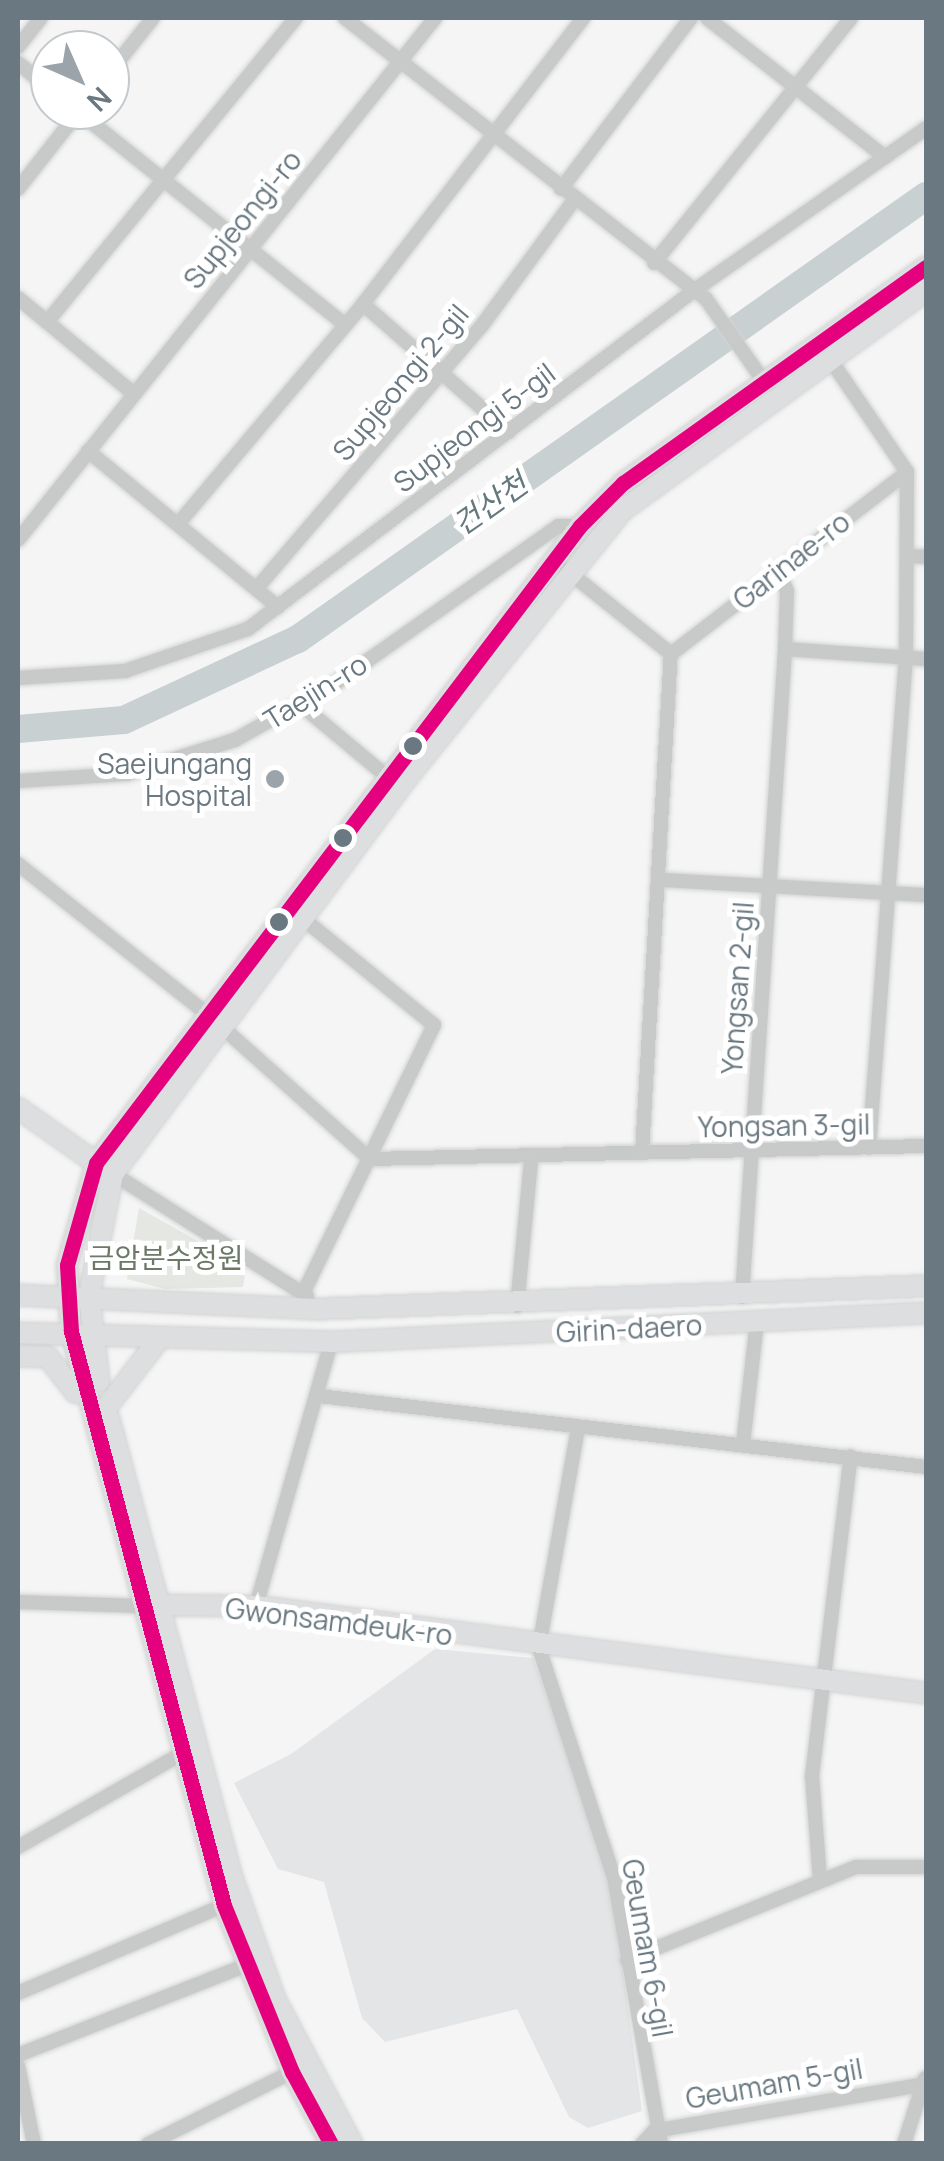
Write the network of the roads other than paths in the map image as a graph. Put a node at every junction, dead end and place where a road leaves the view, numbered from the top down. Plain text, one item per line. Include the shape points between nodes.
1 (41, 18) edge
2 (154, 18) edge
3 (296, 18) edge
4 (346, 18) edge
5 (435, 18) edge
6 (583, 18) edge
7 (691, 18) edge
8 (707, 18) edge
9 (851, 18) edge
10 (18, 47) edge
11 (130, 47) edge
12 (401, 59) junction
13 (795, 84) junction
14 (926, 128) edge
15 (63, 130) edge
16 (102, 130) edge
17 (490, 134) junction
18 (885, 157) junction
19 (164, 180) junction
20 (18, 189) edge
21 (561, 189) junction
22 (574, 200) junction
23 (250, 248) junction
24 (654, 262) junction
25 (926, 266) edge
26 (926, 290) edge
27 (699, 295) junction
28 (18, 298) edge
29 (363, 304) junction
30 (48, 322) junction
31 (344, 323) junction
32 (824, 350) junction
33 (441, 373) junction
34 (758, 375) junction
35 (134, 394) junction
36 (774, 397) junction
37 (508, 432) junction
38 (88, 452) junction
39 (906, 472) junction
40 (178, 524) junction
41 (580, 526) junction
42 (18, 540) edge
43 (909, 556) junction
44 (926, 557) edge
45 (561, 566) junction
46 (778, 570) junction
47 (256, 589) junction
48 (278, 607) junction
49 (785, 649) junction
50 (671, 654) junction
51 (906, 658) junction
52 (926, 660) edge
53 (18, 678) edge
54 (299, 703) junction
55 (18, 781) edge
56 (394, 783) junction
57 (18, 864) edge
58 (662, 880) junction
59 (769, 887) junction
60 (890, 892) junction
61 (926, 895) edge
62 (295, 913) junction
63 (206, 1012) junction
64 (218, 1031) junction
65 (18, 1108) edge
66 (926, 1146) edge
67 (869, 1148) junction
68 (750, 1152) junction
69 (642, 1153) junction
70 (370, 1159) junction
71 (531, 1160) junction
72 (105, 1168) junction
73 (926, 1286) edge
74 (18, 1296) edge
75 (79, 1296) junction
76 (742, 1297) junction
77 (310, 1300) junction
78 (517, 1306) junction
79 (926, 1312) edge
80 (757, 1321) junction
81 (80, 1331) junction
82 (18, 1333) edge
83 (160, 1338) junction
84 (331, 1342) junction
85 (18, 1356) edge
86 (88, 1394) junction
87 (319, 1396) junction
88 (106, 1408) junction
89 (578, 1428) junction
90 (743, 1444) junction
91 (851, 1456) junction
92 (926, 1467) edge
93 (18, 1602) edge
94 (149, 1605) junction
95 (256, 1606) junction
96 (539, 1648) junction
97 (820, 1681) junction
98 (926, 1694) edge
99 (181, 1754) junction
100 (18, 1847) edge
101 (926, 1868) edge
102 (820, 1880) junction
103 (224, 1905) junction
104 (627, 1960) junction
105 (244, 1966) junction
106 (18, 1994) edge
107 (18, 2055) edge
108 (18, 2066) edge
109 (292, 2072) junction
110 (925, 2081) edge
111 (657, 2137) edge
112 (34, 2144) edge
113 (148, 2144) edge
114 (332, 2144) edge
115 (352, 2144) edge
116 (642, 2144) edge
117 (904, 2144) edge

1 - 10 street
2 - 11 street
3 - 19 street
4 - 12 street
5 - 12 street, Supjeongi-ro
6 - 17 street
7 - 21 street
8 - 13 street
9 - 13 street
12 - 17 street
12 - 23 street, Supjeongi-ro
13 - 18 street
13 - 24 street
14 - 18 street, Supjeongi 5-gil
15 - 20 street
16 - 19 street
17 - 21 street
17 - 29 street
18 - 27 street, Supjeongi 5-gil
19 - 23 street
19 - 30 street
21 - 22 street
22 - 24 street
22 - 33 street, Supjeongi 2-gil
23 - 31 street
23 - 35 street, Supjeongi-ro
24 - 27 street
25 - 32 street
26 - 32 street
27 - 34 street
27 - 37 street, Supjeongi 5-gil
28 - 30 street
29 - 31 street
29 - 33 street
30 - 35 street
31 - 40 street
32 - 34 street
32 - 36 street
32 - 39 street
33 - 37 street
33 - 47 street, Supjeongi 2-gil
34 - 36 street
34 - 41 street
35 - 38 street, Supjeongi-ro
36 - 45 street via 623,510
37 - 48 street, Supjeongi 5-gil
38 - 40 street
38 - 42 street, Supjeongi-ro
39 - 43 street
39 - 46 street, Garinae-ro
40 - 47 street
41 - 45 street
41 - 54 street, Taejin-ro via 558,526
43 - 44 street
43 - 51 street
45 - 50 street
45 - 56 street
46 - 49 street, Yongsan 2-gil via 787,591
46 - 50 street, Garinae-ro
47 - 48 street
48 - 53 street, Supjeongi 5-gil via 199,653 125,671
49 - 51 street
49 - 59 street, Yongsan 2-gil
50 - 58 street
51 - 52 street
51 - 60 street
54 - 55 street, Taejin-ro via 165,766
54 - 56 street
56 - 62 street
57 - 63 street
58 - 59 street, Yongsan 2-gil
58 - 69 street
59 - 60 street, Yongsan 2-gil
59 - 68 street, Yongsan 2-gil
60 - 61 street, Yongsan 2-gil
60 - 67 street
62 - 63 street
62 - 64 street
62 - 70 street via 434,1025
63 - 64 street
63 - 72 street
64 - 70 street
64 - 72 street
65 - 72 street
66 - 67 street, Yongsan 3-gil
67 - 68 street, Yongsan 3-gil
68 - 69 street, Yongsan 3-gil
68 - 76 street
69 - 71 street, Yongsan 3-gil
70 - 71 street, Yongsan 3-gil
70 - 77 street
71 - 78 street, Girin-daero
72 - 75 street via 67,1265
72 - 77 street
73 - 76 street, Girin-daero
74 - 75 street, Girin-daero
75 - 77 street, Girin-daero
75 - 81 street
76 - 78 street, Girin-daero
77 - 78 street, Girin-daero
79 - 80 street, Girin-daero
80 - 84 street, Girin-daero
80 - 90 street
81 - 82 street, Girin-daero
81 - 83 street, Girin-daero
81 - 86 street
81 - 88 street
83 - 84 street, Girin-daero
83 - 88 street
84 - 87 street
85 - 86 street via 48,1358 74,1392
86 - 94 street
87 - 89 street
87 - 95 street
88 - 94 street
89 - 90 street
89 - 96 street
90 - 91 street
91 - 92 street
91 - 97 street
93 - 94 street, Gwonsamdeuk-ro
94 - 95 street, Gwonsamdeuk-ro
94 - 99 street
94 - 115 street via 274,2000
95 - 96 street, Gwonsamdeuk-ro
96 - 97 street, Gwonsamdeuk-ro
96 - 104 street, Geumam 6-gil via 614,1877
97 - 98 street, Gwonsamdeuk-ro
97 - 102 street via 812,1776
99 - 100 street
99 - 103 street
101 - 102 street via 903,1861
102 - 104 street
103 - 105 street
103 - 106 street
104 - 111 street, Geumam 6-gil
105 - 107 street
105 - 109 street
108 - 112 street
109 - 113 street
109 - 114 street
110 - 111 street, Geumam 5-gil
110 - 117 street, Geumam 5-gil
111 - 116 street, Geumam 5-gil

